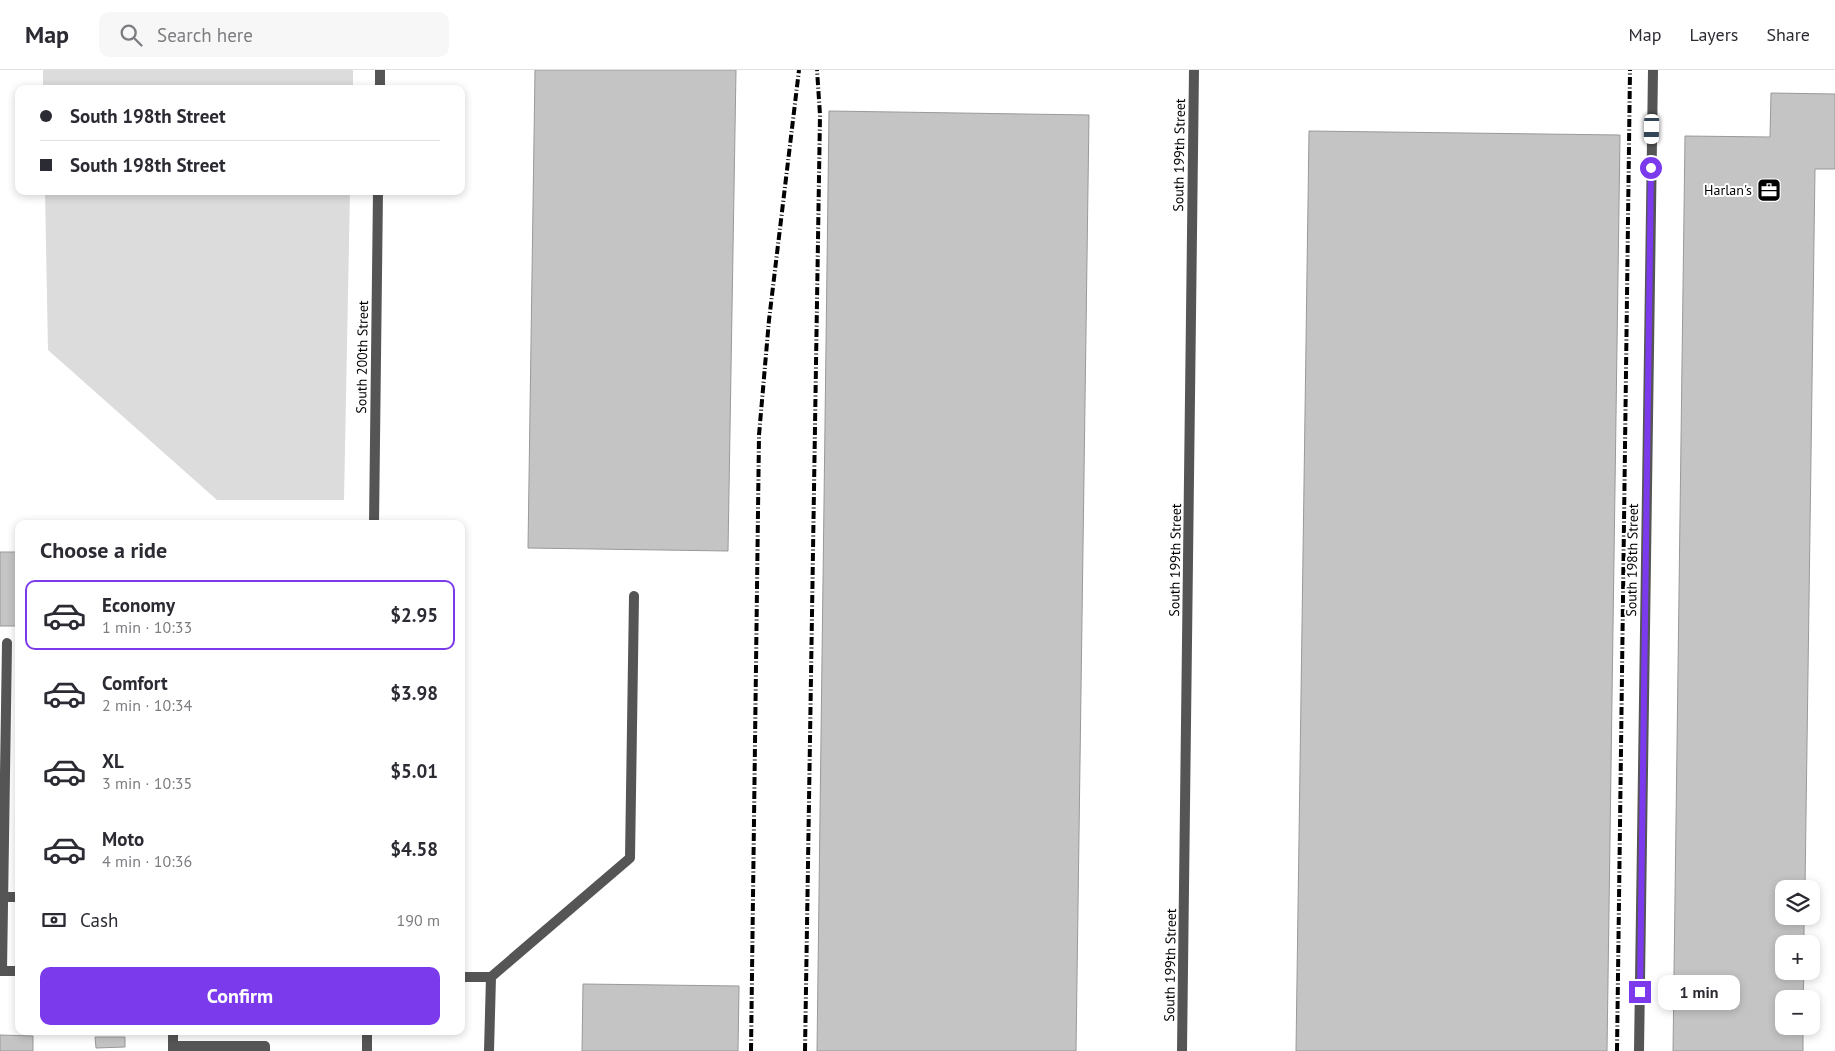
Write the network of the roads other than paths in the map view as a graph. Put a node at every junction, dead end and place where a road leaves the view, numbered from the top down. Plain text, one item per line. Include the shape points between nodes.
1 (380, 70) edge
2 (1194, 70) edge
3 (1653, 70) edge
4 (380, 85) edge
5 (378, 195) edge
6 (374, 520) edge
7 (634, 596) dead end
8 (7, 643) dead end
9 (3, 897) junction
10 (15, 897) edge
11 (1, 971) edge
12 (15, 971) edge
13 (465, 977) edge
14 (491, 977) junction
15 (173, 1035) edge
16 (367, 1035) edge
17 (173, 1049) edge
18 (265, 1051) edge
19 (367, 1051) edge
20 (489, 1051) edge
21 (1182, 1051) edge
22 (1639, 1051) edge

1 - 4 street
2 - 21 street, South 199th Street
3 - 22 street, South 198th Street
5 - 6 street, South 200th Street
7 - 14 street via 630,858
8 - 9 street
9 - 10 street
9 - 11 street
11 - 12 street
13 - 14 street
14 - 20 street
15 - 17 street
16 - 19 street
17 - 18 street via 265,1046

